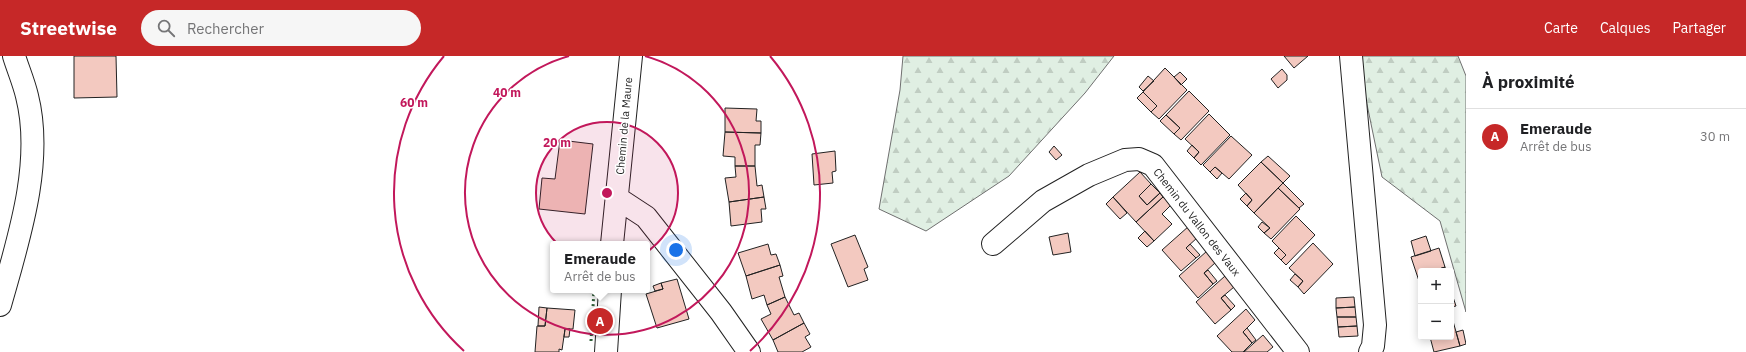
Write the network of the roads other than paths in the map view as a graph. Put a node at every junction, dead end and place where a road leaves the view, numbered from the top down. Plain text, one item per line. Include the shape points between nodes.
1 (14, 56) edge
2 (631, 56) edge
3 (1351, 56) edge
4 (617, 198) junction
5 (612, 241) edge
6 (993, 244) dead end
7 (610, 293) edge
8 (0, 305) edge
9 (606, 352) edge
10 (749, 352) edge
11 (1298, 352) edge
12 (1370, 352) edge

1 - 8 street via 28,97 33,136 25,214
2 - 4 street, Chemin de la Maure
3 - 12 street via 1375,325
4 - 5 street, Chemin de la Maure
4 - 10 street via 646,217 721,312
6 - 11 street, Chemin du Vallon des Vaux via 1042,201 1089,175 1125,160 1139,159 1153,165
7 - 9 street

